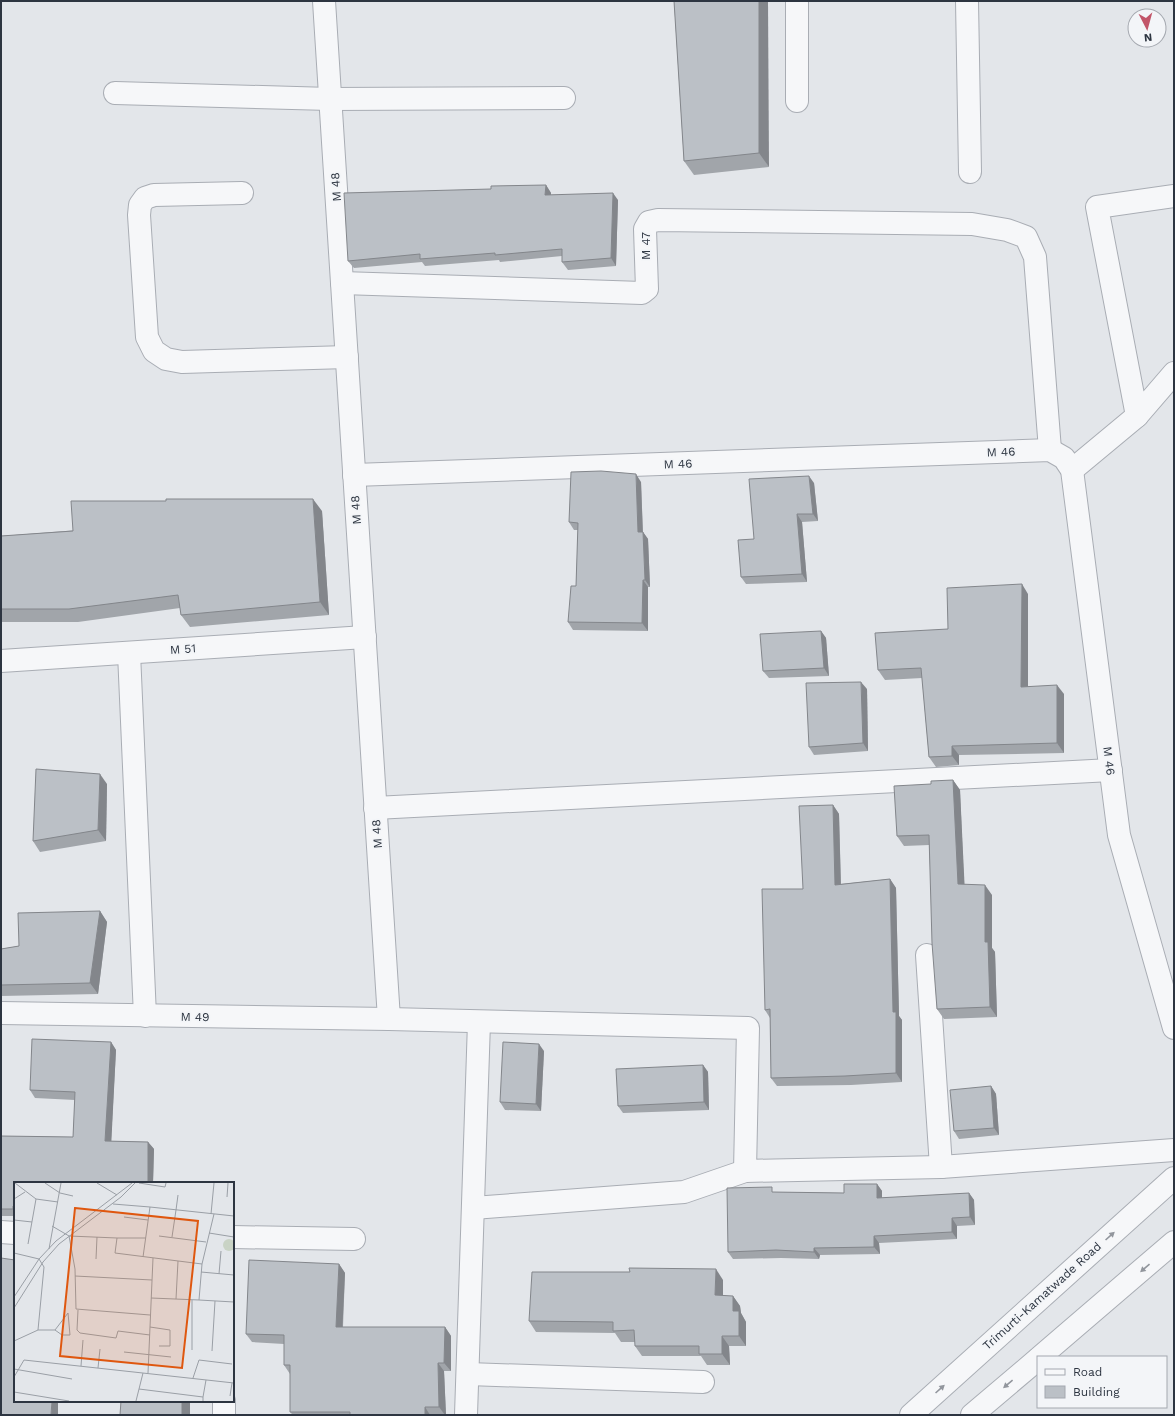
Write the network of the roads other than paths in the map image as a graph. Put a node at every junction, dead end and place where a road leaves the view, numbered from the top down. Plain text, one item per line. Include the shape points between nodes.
1 (324, 1) edge
2 (797, 1) edge
3 (967, 1) edge
4 (115, 93) dead end
5 (564, 98) dead end
6 (330, 99) junction
7 (797, 101) dead end
8 (970, 172) dead end
9 (242, 192) dead end
10 (1174, 196) edge
11 (342, 283) junction
12 (347, 357) junction
13 (1174, 373) edge
14 (1137, 416) junction
15 (1050, 450) junction
16 (1072, 470) junction
17 (354, 475) junction
18 (364, 637) junction
19 (129, 653) junction
20 (1, 661) edge
21 (1111, 770) junction
22 (375, 808) junction
23 (927, 955) dead end
24 (1, 1014) edge
25 (145, 1016) junction
26 (389, 1019) junction
27 (479, 1022) junction
28 (1174, 1028) edge
29 (1174, 1150) edge
30 (941, 1167) junction
31 (745, 1172) junction
32 (1174, 1178) edge
33 (473, 1208) junction
34 (1, 1232) edge
35 (14, 1233) edge
36 (234, 1237) edge
37 (354, 1239) dead end
38 (1174, 1242) edge
39 (1041, 1356) edge
40 (1037, 1360) edge
41 (468, 1374) junction
42 (703, 1382) dead end
43 (224, 1402) edge
44 (224, 1415) edge
45 (466, 1415) edge
46 (911, 1415) edge
47 (972, 1415) edge

1 - 6 street, M 48
2 - 7 street
3 - 8 street
4 - 6 street
5 - 6 street
6 - 11 street, M 48
9 - 12 street via 154,195 145,198 140,205 147,337 154,351 166,359 193,362
10 - 14 street via 1097,207
11 - 12 street, M 48
11 - 15 street, M 47 via 642,293 647,288 645,229 649,222 658,220 972,224 1006,230 1026,237 1036,257
12 - 17 street, M 48
13 - 14 street
14 - 16 street
15 - 16 street via 1064,458
15 - 17 street, M 46
16 - 21 street, M 46
17 - 18 street, M 48
18 - 19 street, M 51
18 - 22 street, M 48
19 - 20 street, M 51
19 - 25 street
21 - 22 street
21 - 28 street, M 46 via 1119,835
22 - 26 street, M 48
23 - 30 street
24 - 25 street, M 49
25 - 26 street, M 49
26 - 27 street, M 49
27 - 31 street, M 49 via 748,1028
27 - 33 street
29 - 30 street
30 - 31 street
31 - 33 street via 684,1192
46 -> 32 street, Trimurti-Kamatwade Road
33 - 41 street
34 - 35 street
36 - 37 street
38 -> 39 street
40 -> 47 street
41 - 42 street
41 - 45 street
43 - 44 street

